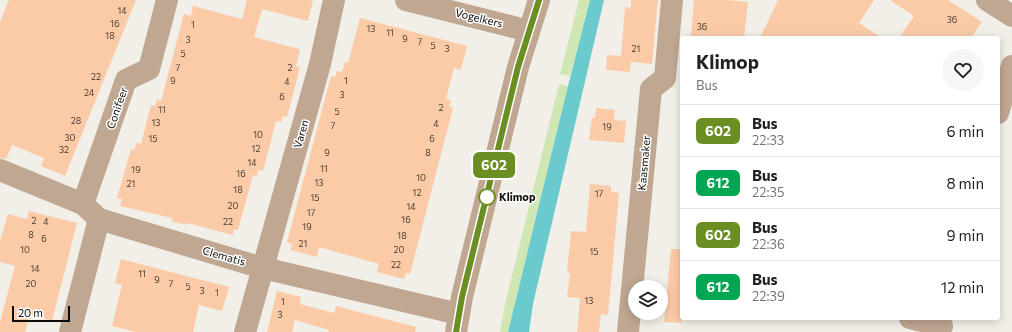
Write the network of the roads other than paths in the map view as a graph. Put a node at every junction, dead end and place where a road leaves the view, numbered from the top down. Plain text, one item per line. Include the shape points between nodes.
1 (167, 0) edge
2 (334, 0) edge
3 (406, 0) edge
4 (539, 0) edge
5 (672, 0) edge
6 (987, 0) edge
7 (1012, 16) edge
8 (529, 31) junction
9 (1012, 66) edge
10 (673, 79) edge
11 (1000, 106) edge
12 (0, 170) edge
13 (83, 204) junction
14 (99, 219) junction
15 (263, 268) junction
16 (918, 320) edge
17 (458, 323) edge
18 (942, 326) edge
19 (70, 332) edge
20 (245, 332) edge
21 (628, 332) edge

1 - 13 street, Conifeer via 149,69 126,80
2 - 15 street, Varen via 320,64
3 - 8 street, Vogelkers
4 - 8 street
5 - 10 street, Kaasmaker
6 - 7 street
8 - 17 street via 462,297
9 - 11 street
10 - 21 street, Kaasmaker via 651,89
12 - 13 street, Clematis
13 - 14 street, Clematis
14 - 15 street, Clematis
14 - 19 street
15 - 17 street, Clematis
15 - 20 street, Varen
16 - 18 street

